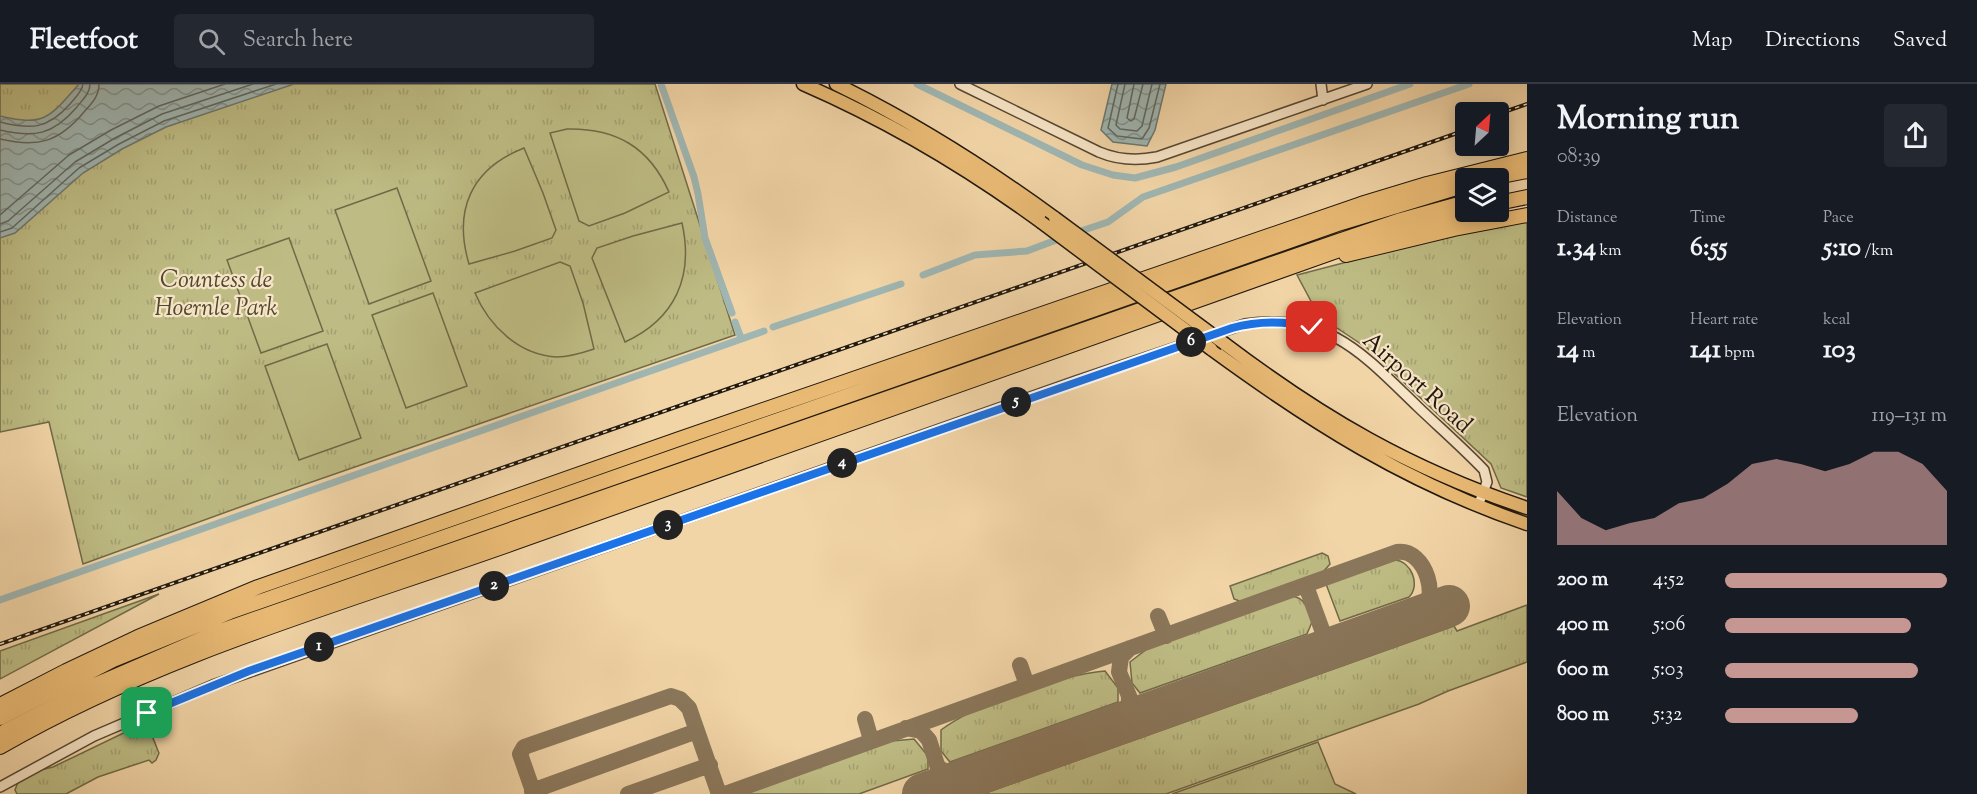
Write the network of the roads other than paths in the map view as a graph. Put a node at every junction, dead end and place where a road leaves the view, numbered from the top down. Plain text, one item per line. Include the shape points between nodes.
1 (802, 84) edge
2 (836, 84) edge
3 (960, 84) edge
4 (1321, 84) edge
5 (1367, 84) edge
6 (1323, 100) junction
7 (1527, 159) edge
8 (1527, 171) edge
9 (1509, 175) edge
10 (1527, 187) edge
11 (1455, 188) edge
12 (1509, 191) edge
13 (1527, 197) edge
14 (1509, 201) edge
15 (1455, 205) edge
16 (1455, 215) edge
17 (1527, 215) edge
18 (1300, 265) junction
19 (767, 424) junction
20 (679, 439) junction
21 (619, 491) junction
22 (1483, 494) junction
23 (1478, 506) junction
24 (1527, 508) edge
25 (1527, 524) edge
26 (524, 540) junction
27 (0, 705) edge
28 (0, 718) edge
29 (0, 734) edge
30 (0, 747) edge
31 (0, 787) edge

1 - 23 main road, bridge via 932,148 988,184 1287,404 1344,440
2 - 22 main road, bridge via 955,148 1298,398 1413,464
3 - 6 street via 1099,152 1132,160 1157,157
4 - 6 street
5 - 6 street
7 - 20 highway via 1361,204
8 - 9 highway
10 - 12 highway
11 - 19 highway via 1352,219
13 - 14 highway
15 - 21 highway via 1359,233
16 - 18 highway
17 - 18 highway
18 - 26 highway
19 - 20 highway
19 - 28 highway via 230,612 113,660
20 - 27 highway via 229,599 138,637
21 - 26 highway
21 - 29 highway via 199,639 95,685
22 - 23 street, Airport Road
22 - 24 main road
22 - 31 street, Airport Road via 1487,479 1484,470 1355,348 1326,332 1299,324 1245,324 213,685 94,736
23 - 25 main road
26 - 30 highway via 202,651 119,686

